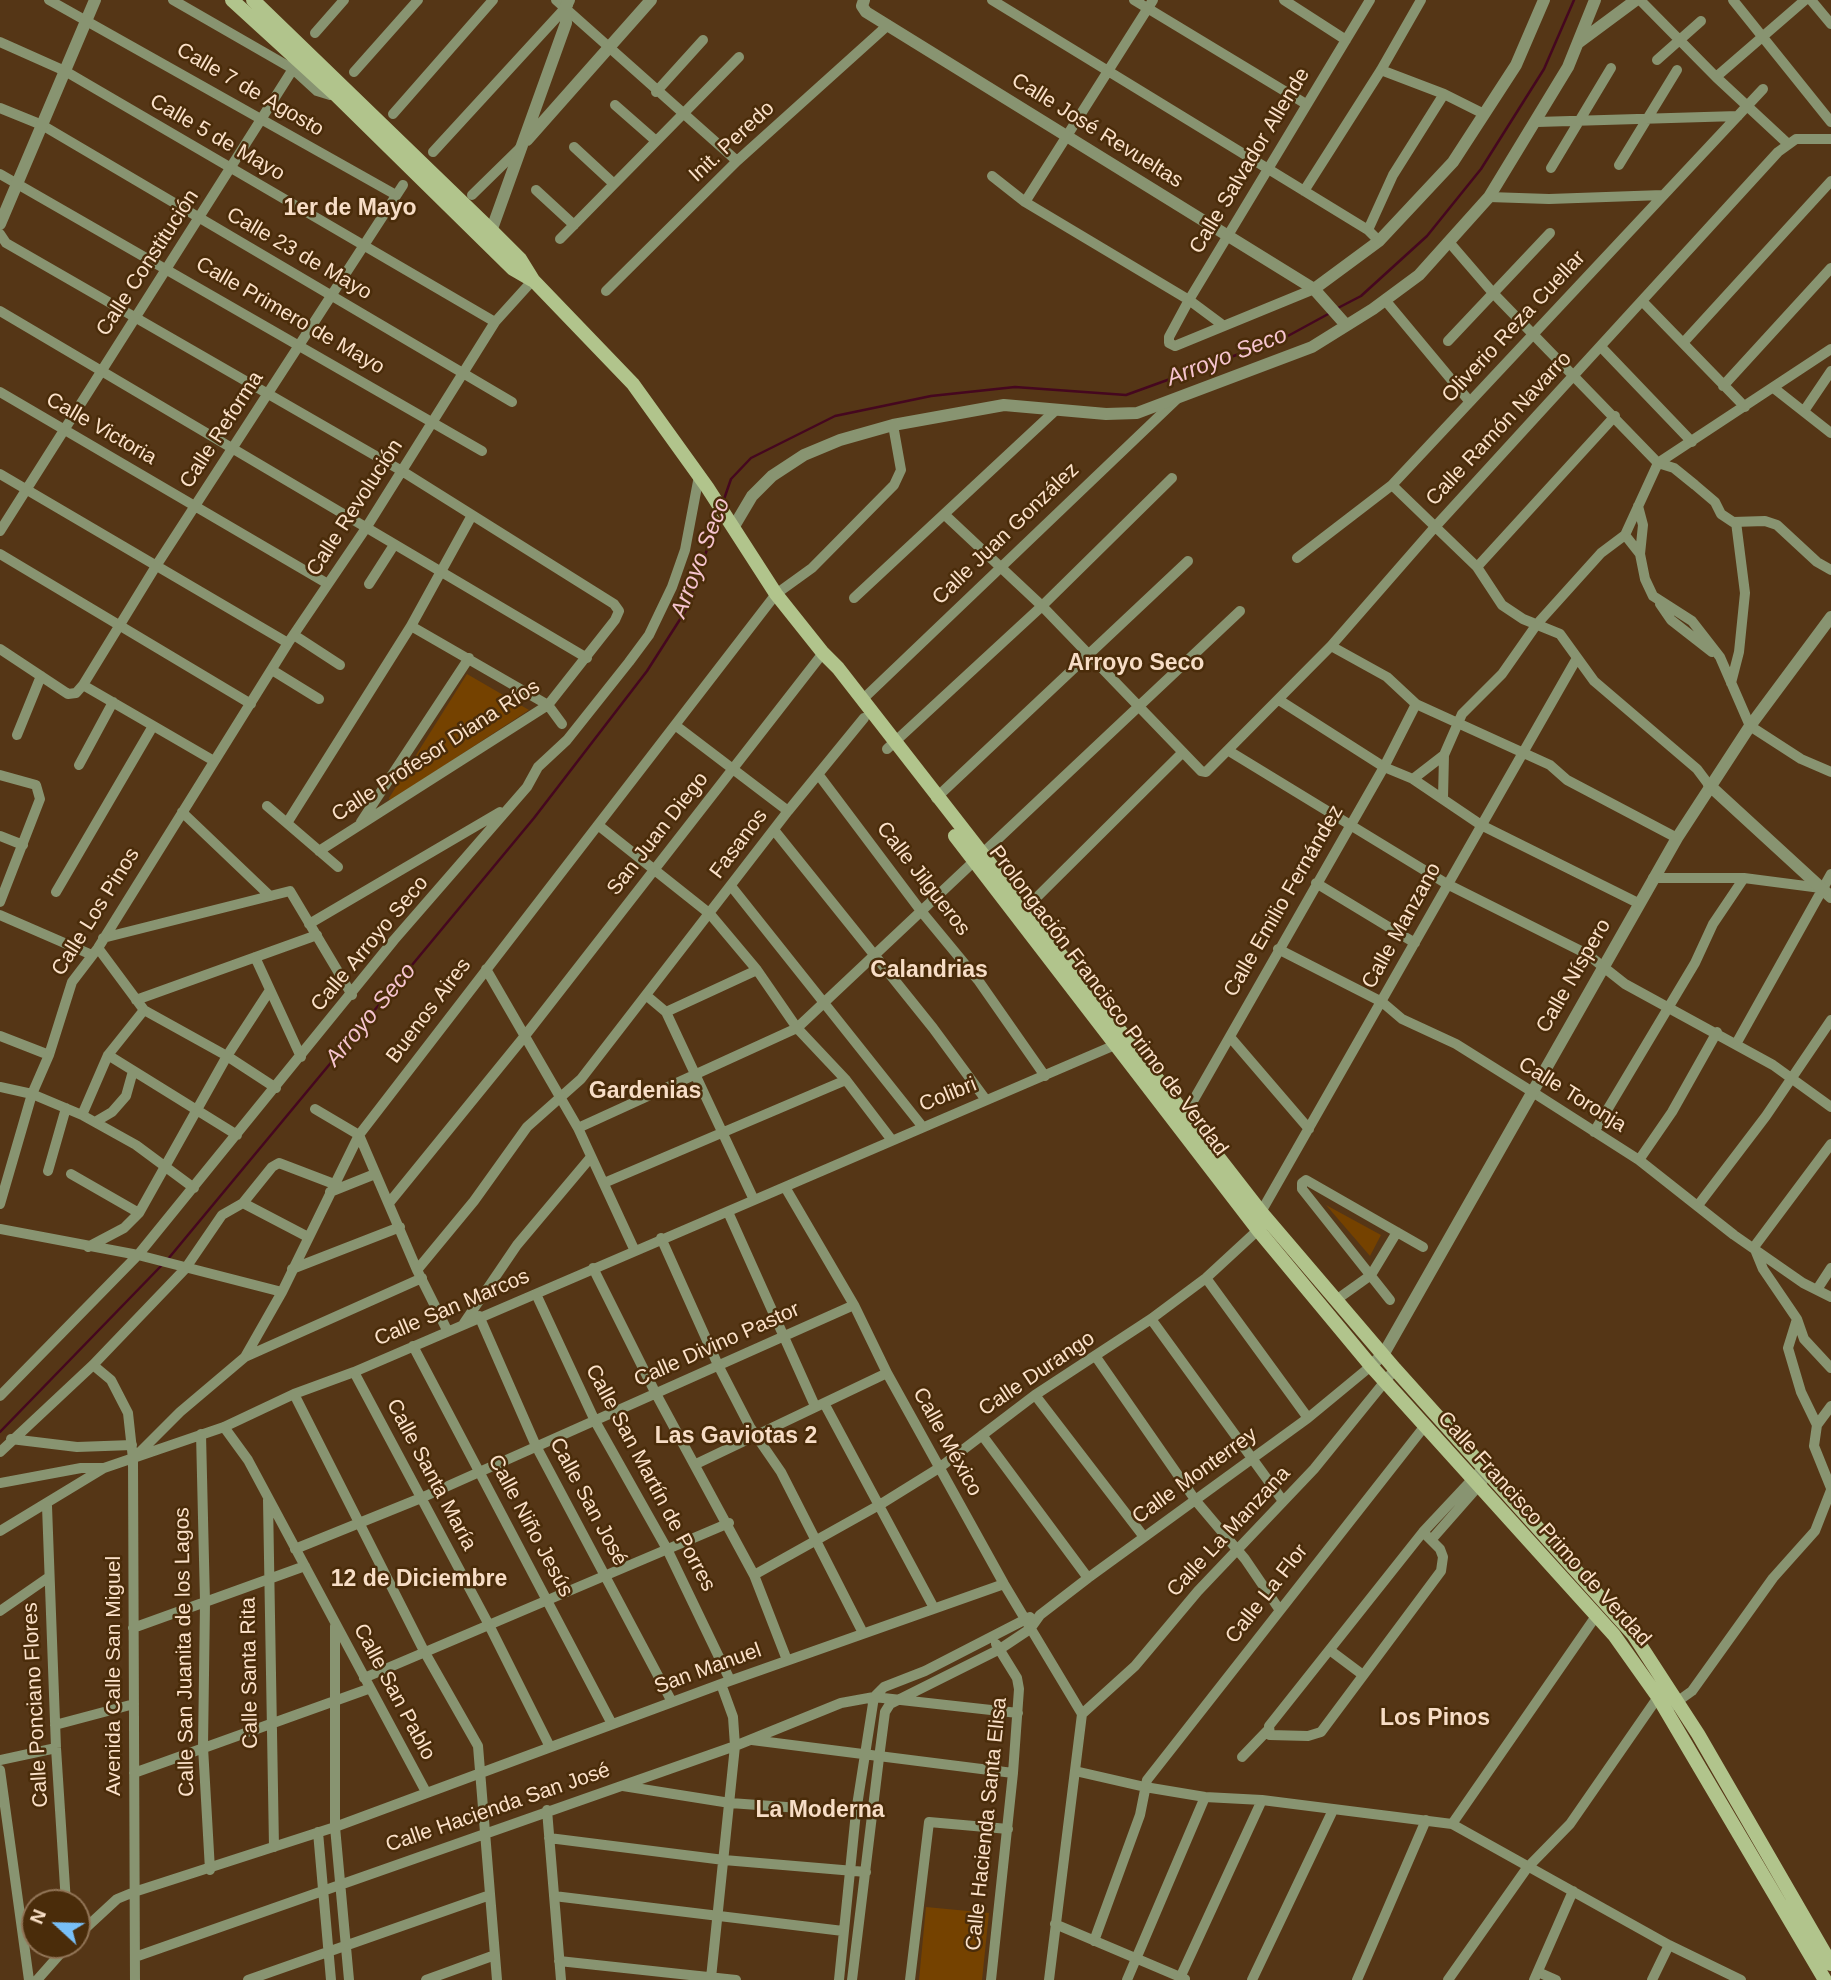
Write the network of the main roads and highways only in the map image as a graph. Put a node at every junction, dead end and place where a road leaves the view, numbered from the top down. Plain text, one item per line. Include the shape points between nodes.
1 (232, 0) edge
2 (255, 6) edge
3 (822, 653) junction
4 (891, 746) junction
5 (977, 856) junction
6 (1120, 1043) junction
7 (1383, 1355) joint
8 (1371, 1366) joint
9 (1667, 1702) junction
10 (1831, 1964) edge
11 (1825, 1980) edge

1 - 2 main road
2 - 3 main road, Prolongación Francisco Primo de Verdad via 489,236 513,269 533,280 633,384 776,594
3 - 4 main road, Prolongación Francisco Primo de Verdad via 862,700
3 - 4 main road, Prolongación Francisco Primo de Verdad via 830,674
4 - 5 main road, Prolongación Francisco Primo de Verdad
4 - 5 main road, Prolongación Francisco Primo de Verdad via 936,797
5 - 6 main road, Prolongación Francisco Primo de Verdad
5 - 6 main road, Prolongación Francisco Primo de Verdad via 1025,909
6 - 7 main road, Prolongación Francisco Primo de Verdad
6 - 8 main road, Prolongación Francisco Primo de Verdad via 1258,1230
7 - 9 main road, Calle Francisco Primo de Verdad via 1619,1617
8 - 9 main road, Calle Francisco Primo de Verdad via 1622,1645
9 - 10 main road, Calle Francisco Primo de Verdad
9 - 11 main road, Calle Francisco Primo de Verdad

